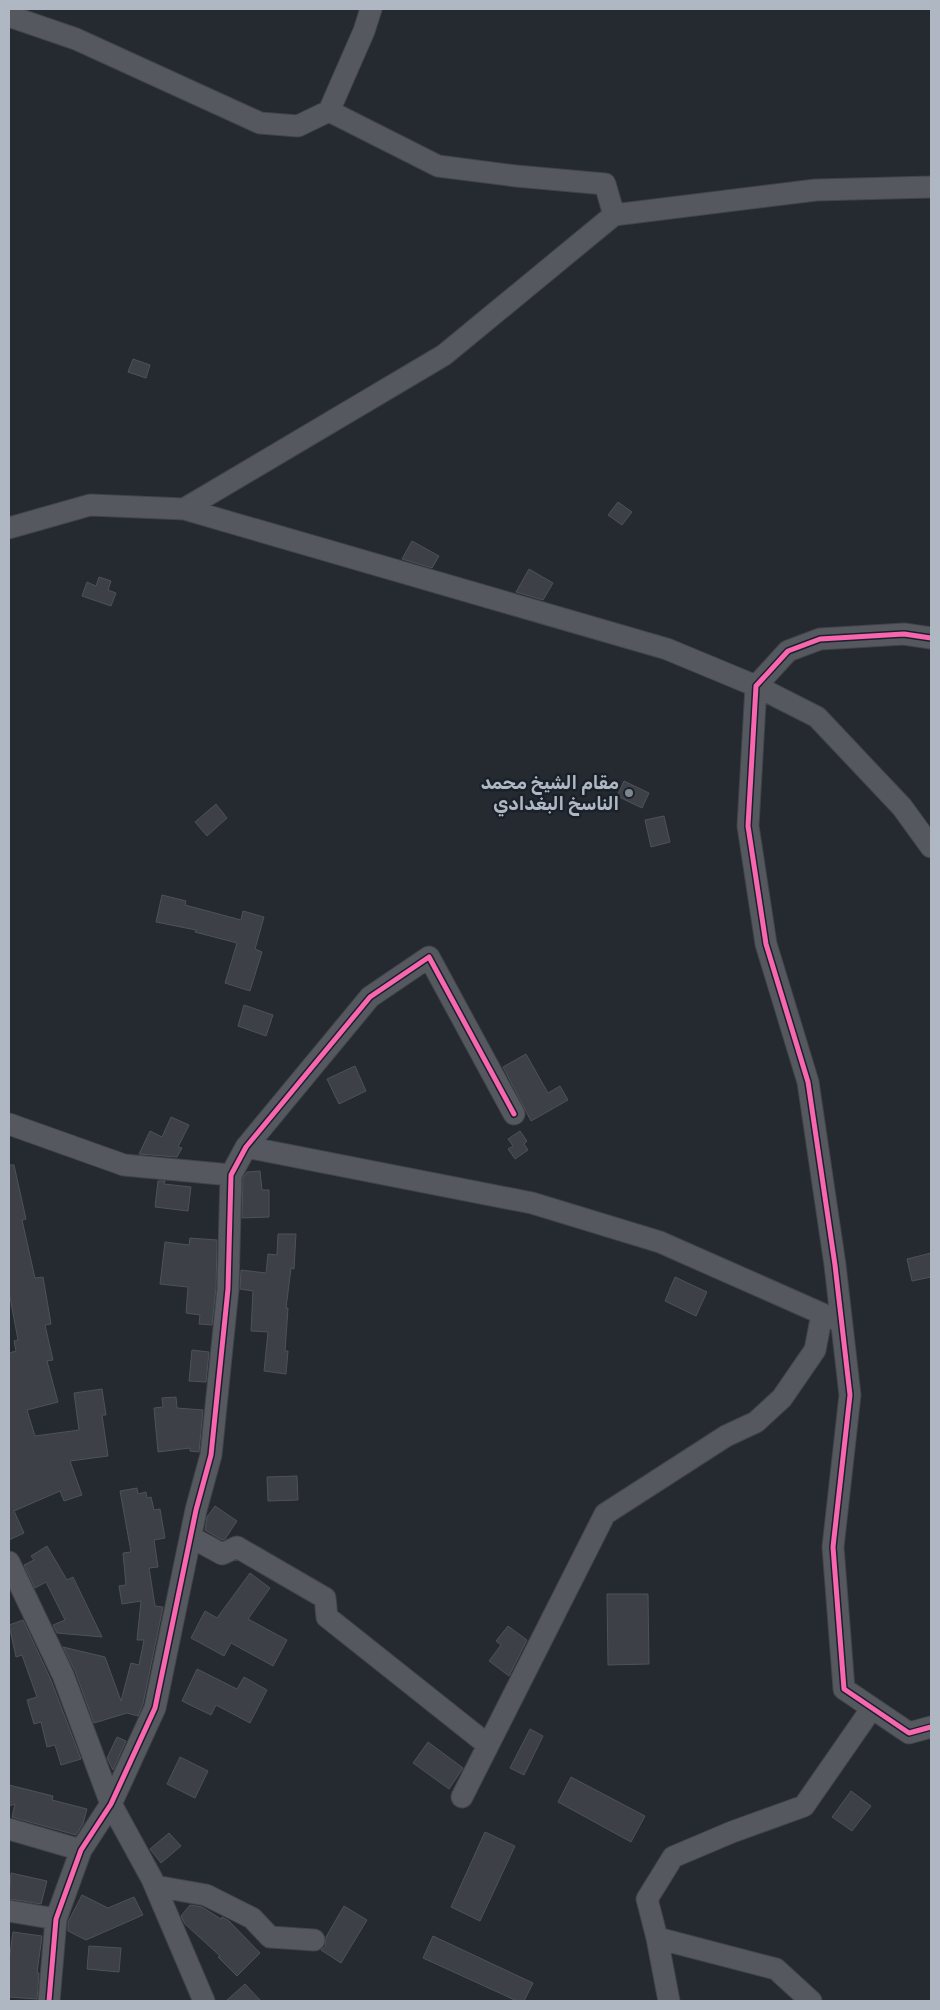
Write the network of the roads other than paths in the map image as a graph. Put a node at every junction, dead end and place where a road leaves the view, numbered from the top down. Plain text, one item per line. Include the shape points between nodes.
1 (371, 9) edge
2 (9, 16) edge
3 (329, 111) junction
4 (931, 186) edge
5 (614, 215) junction
6 (184, 509) junction
7 (9, 528) edge
8 (931, 638) edge
9 (756, 686) junction
10 (931, 847) edge
11 (514, 1114) dead end
12 (9, 1124) edge
13 (246, 1148) junction
14 (231, 1175) junction
15 (822, 1314) junction
16 (842, 1323) junction
17 (190, 1537) junction
18 (9, 1562) edge
19 (15, 1589) edge
20 (872, 1708) junction
21 (931, 1726) edge
22 (488, 1745) junction
23 (462, 1797) dead end
24 (111, 1804) junction
25 (9, 1829) edge
26 (82, 1850) junction
27 (155, 1886) junction
28 (9, 1911) edge
29 (56, 1919) junction
30 (657, 1938) junction
31 (314, 1940) dead end
32 (49, 2001) edge
33 (204, 2001) edge
34 (669, 2001) edge
35 (811, 2001) edge

1 - 3 street
2 - 3 street via 76,39 260,123 298,126
3 - 5 street via 438,166 605,184
4 - 5 street via 816,190
5 - 6 street via 444,355
6 - 7 street via 90,505
6 - 9 street via 667,649
8 - 9 street via 904,634 820,640 788,650
9 - 10 street via 817,717 902,807
9 - 16 street via 748,826 766,944 808,1082
11 - 13 street via 429,956 370,997
12 - 14 street via 124,1165
13 - 14 street
13 - 15 street via 532,1203 660,1242
14 - 17 street via 228,1289 217,1409 211,1455
15 - 16 street
15 - 22 street via 815,1350 782,1398 756,1422 726,1436 605,1514
16 - 20 street via 850,1395 833,1547 844,1689
17 - 22 street via 222,1554 236,1547 325,1598 326,1617
17 - 24 street via 155,1708
18 - 19 street
19 - 24 street via 63,1675
20 - 21 street via 909,1733
20 - 30 street via 804,1806 673,1857 647,1899
22 - 23 street
24 - 26 street
24 - 27 street
25 - 26 street
26 - 29 street
27 - 31 street via 206,1894 252,1918 270,1937
27 - 33 street
28 - 29 street
29 - 32 street
30 - 34 street
30 - 35 street via 776,1969

